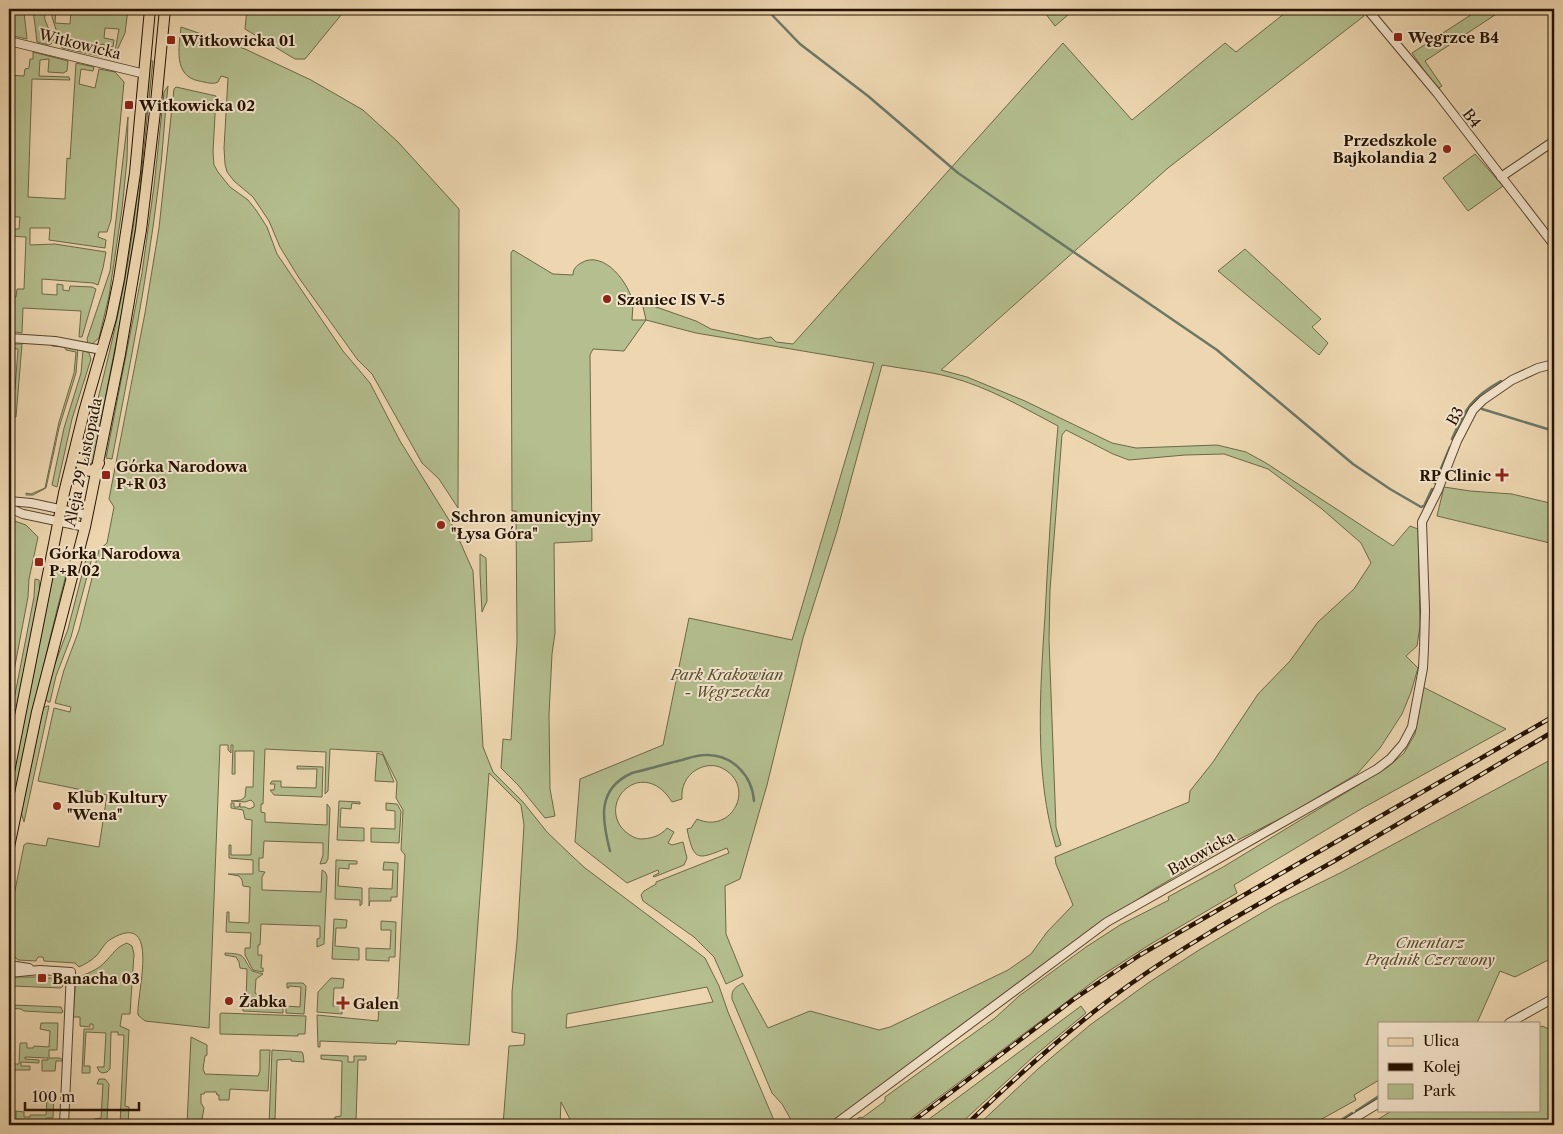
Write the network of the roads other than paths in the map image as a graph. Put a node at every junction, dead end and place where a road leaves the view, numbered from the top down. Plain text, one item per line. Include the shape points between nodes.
1 (150, 9) edge
2 (165, 9) edge
3 (1367, 9) edge
4 (9, 41) edge
5 (145, 74) junction
6 (1554, 142) edge
7 (1501, 177) junction
8 (1554, 245) edge
9 (9, 338) edge
10 (102, 350) junction
11 (1554, 364) edge
12 (84, 412) junction
13 (99, 463) junction
14 (9, 501) edge
15 (9, 508) edge
16 (61, 509) junction
17 (88, 515) junction
18 (58, 522) junction
19 (1422, 522) joint
20 (85, 527) junction
21 (48, 571) junction
22 (71, 581) junction
23 (9, 772) edge
24 (9, 847) edge
25 (9, 965) edge
26 (40, 970) junction
27 (9, 973) edge
28 (1554, 998) edge
29 (1511, 1022) edge
30 (1378, 1104) edge
31 (64, 1125) edge
32 (834, 1125) edge
33 (1343, 1125) edge

1 - 5 main road, Aleja 29 Listopada
2 - 13 main road, Aleja 29 Listopada via 141,230
3 - 7 street, B4
4 - 5 street, Witkowicka
5 - 10 main road, Aleja 29 Listopada via 124,250
6 - 7 street
7 - 8 street, B4
9 - 10 street
10 - 12 main road, Aleja 29 Listopada
11 - 19 street, B3 via 1512,380 1473,410
12 - 13 main road via 80,464 88,471
12 - 16 main road, Aleja 29 Listopada
13 - 17 main road, Aleja 29 Listopada
14 - 16 street
15 - 18 street
16 - 17 street
16 - 18 main road, Aleja 29 Listopada
17 - 20 main road, Aleja 29 Listopada
18 - 20 street
18 - 21 main road, Aleja 29 Listopada
19 - 32 street, Batowicka via 1423,668 1412,727 1390,759 1107,922
20 - 22 main road, Aleja 29 Listopada
21 - 22 main road via 53,563 63,562 70,568
21 - 23 main road, Aleja 29 Listopada
22 - 24 main road, Aleja 29 Listopada via 37,712
25 - 26 street
26 - 27 street
26 - 31 street via 71,972
28 - 29 street
30 - 33 street

